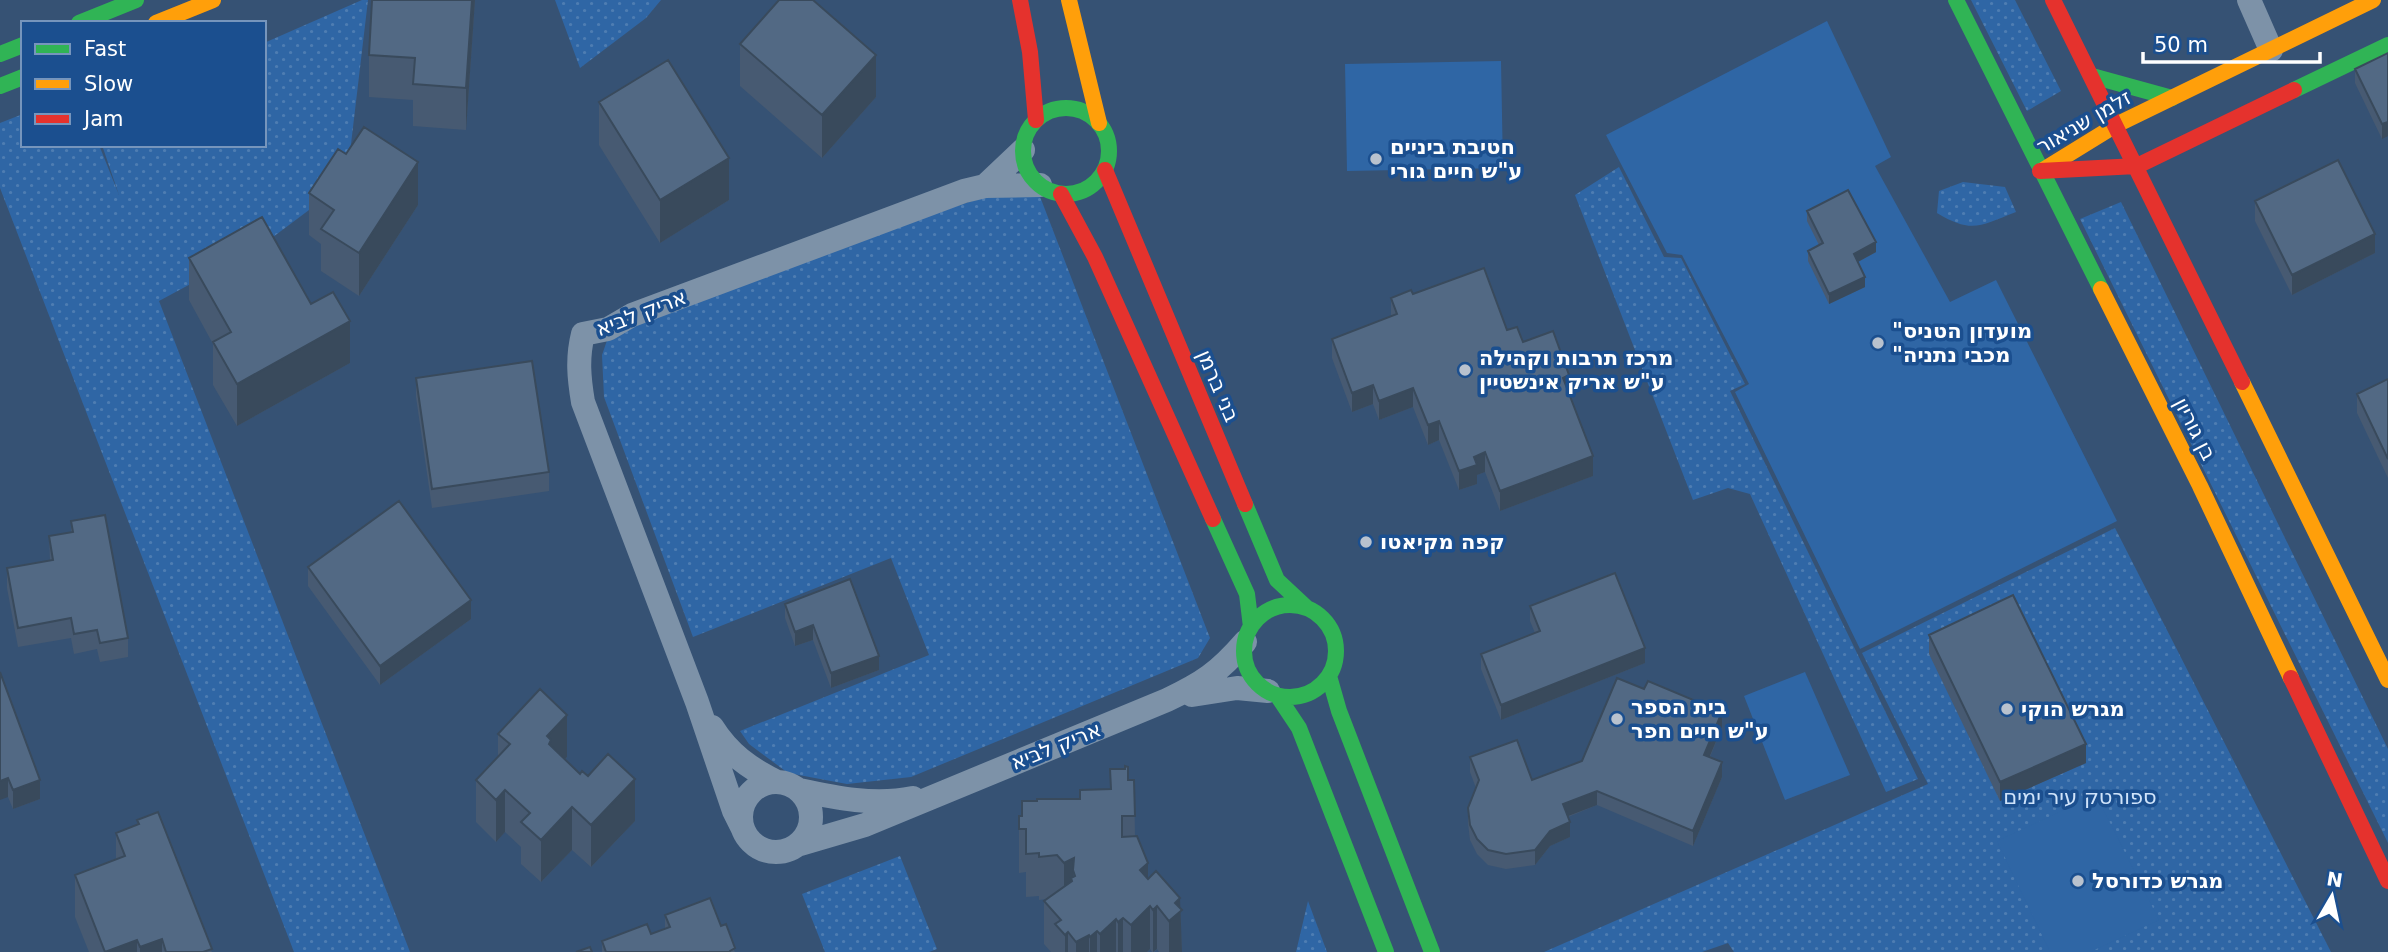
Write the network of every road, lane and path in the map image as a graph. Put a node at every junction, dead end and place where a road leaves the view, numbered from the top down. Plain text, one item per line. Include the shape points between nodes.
1 (136, 0) edge
2 (213, 0) edge
3 (1020, 0) edge
4 (1069, 0) edge
5 (1956, 0) edge
6 (2053, 0) edge
7 (2249, 0) edge
8 (2373, 0) edge
9 (84, 21) edge
10 (161, 21) edge
11 (2388, 45) edge
12 (21, 46) edge
13 (2271, 50) junction
14 (0, 54) edge
15 (2092, 76) junction
16 (21, 77) edge
17 (0, 86) edge
18 (2172, 98) junction
19 (1036, 120) junction
20 (1099, 123) junction
21 (2116, 125) junction
22 (2184, 143) junction
23 (1023, 150) junction
24 (2137, 166) junction
25 (2173, 168) dead end
26 (1105, 170) junction
27 (2040, 172) junction
28 (985, 186) junction
29 (1051, 189) junction
30 (2165, 191) dead end
31 (2160, 213) junction
32 (1307, 608) junction
33 (1248, 634) junction
34 (1329, 676) junction
35 (2388, 680) edge
36 (1273, 693) junction
37 (1167, 701) junction
38 (697, 702) junction
39 (788, 786) junction
40 (944, 792) junction
41 (744, 831) junction
42 (797, 845) junction
43 (2388, 881) edge
44 (1386, 952) edge
45 (1432, 952) edge

1 - 9 street
2 - 10 street
3 - 19 street
4 - 20 street
5 - 27 street, בן גוריון
6 - 15 street
7 - 13 street
8 - 13 street, זלמן שניאור
11 - 22 street, זלמן שניאור
12 - 14 street
13 - 18 street, זלמן שניאור
15 - 18 street
15 - 21 street
16 - 17 street
18 - 21 street, זלמן שניאור
19 - 20 street via 1066,107 1092,115
19 - 23 street
20 - 26 street via 1110,152
21 - 24 street
21 - 27 street, זלמן שניאור
22 - 24 street, זלמן שניאור
22 - 25 street
23 - 28 street, אריק לביא
23 - 29 street via 1026,168
24 - 27 street, זלמן שניאור
24 - 31 street
26 - 29 street via 1088,188 1074,193
26 - 32 street, בני ברמן via 1277,580
27 - 43 street, בן גוריון via 2200,486
28 - 29 street, אריק לביא
28 - 38 street, אריק לביא via 632,315 608,329 583,334 579,352 583,402
29 - 33 street via 1095,257 1247,594
30 - 31 street
31 - 35 street
32 - 33 street via 1276,607 1262,615
32 - 34 street via 1321,616 1336,643 1336,661
33 - 36 street via 1248,669
33 - 37 street, אריק לביא via 1224,667
34 - 36 street via 1305,695
34 - 45 street
36 - 37 street, אריק לביא via 1237,688
36 - 44 street via 1299,728
37 - 40 street, אריק לביא
38 - 39 street, אריק לביא via 736,757
38 - 41 street, אריק לביא
39 - 40 street, אריק לביא via 847,799 883,801
39 - 41 street via 766,783 747,797 741,819
39 - 42 street via 806,798 812,819
40 - 42 street, אריק לביא via 865,825
41 - 42 street via 752,843 771,852

